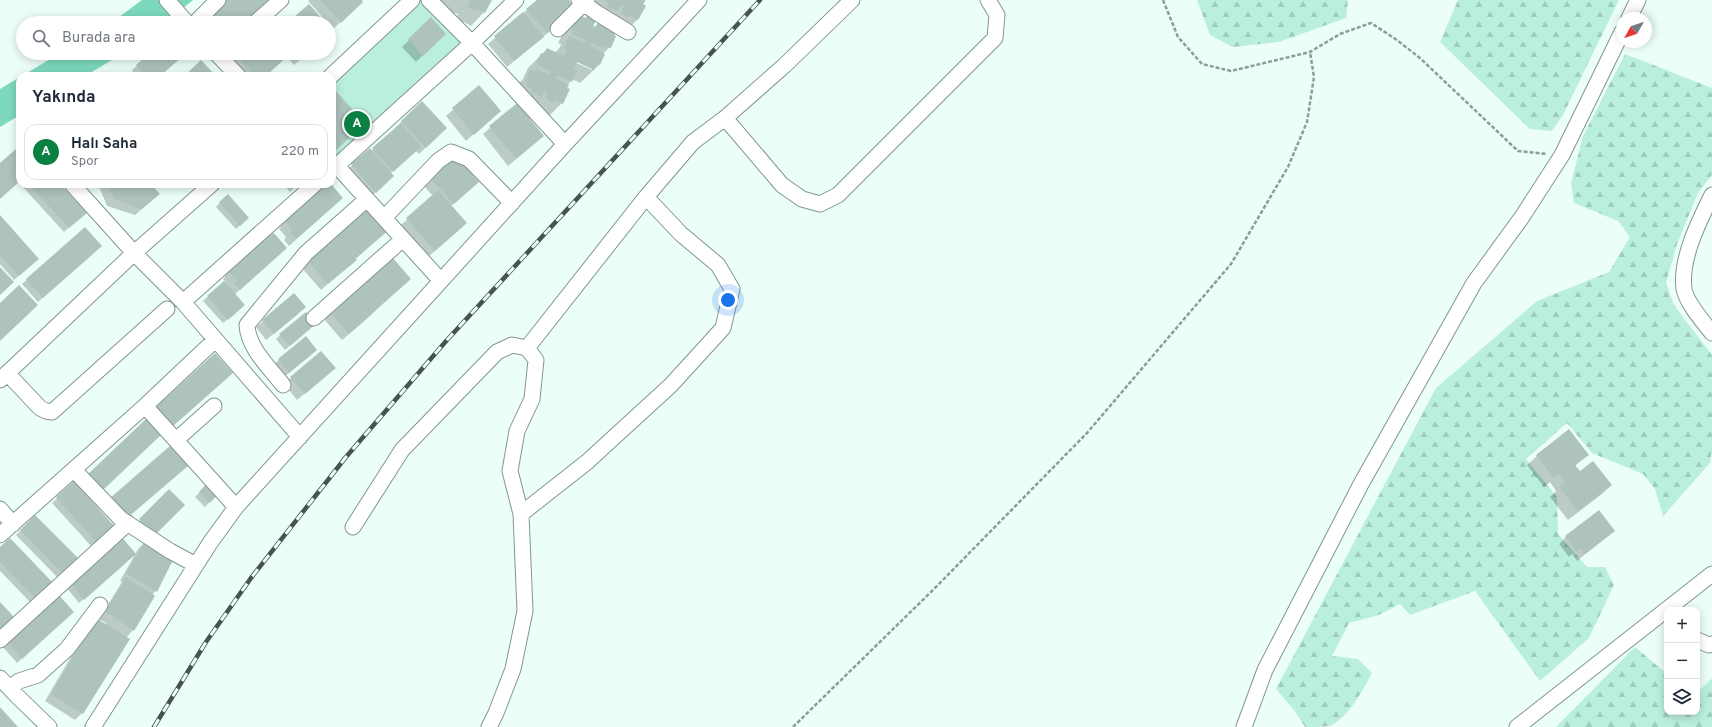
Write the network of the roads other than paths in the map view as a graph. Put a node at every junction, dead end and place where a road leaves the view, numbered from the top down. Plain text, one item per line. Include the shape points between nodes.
1 (167, 0) edge
2 (218, 0) edge
3 (281, 0) edge
4 (412, 0) edge
5 (429, 0) edge
6 (516, 0) edge
7 (699, 0) edge
8 (852, 0) edge
9 (988, 0) edge
10 (1638, 0) edge
11 (583, 1) edge
12 (1632, 12) edge
13 (182, 16) edge
14 (196, 16) edge
15 (263, 16) edge
16 (558, 29) dead end
17 (628, 32) dead end
18 (472, 43) junction
19 (1616, 44) edge
20 (223, 60) edge
21 (234, 72) edge
22 (335, 72) edge
23 (725, 118) junction
24 (565, 144) junction
25 (336, 166) edge
26 (336, 170) edge
27 (76, 188) edge
28 (207, 188) edge
29 (311, 188) edge
30 (1712, 195) edge
31 (646, 197) junction
32 (368, 199) junction
33 (512, 203) junction
34 (384, 218) junction
35 (403, 239) junction
36 (134, 253) junction
37 (441, 281) junction
38 (183, 302) junction
39 (167, 309) dead end
40 (314, 318) dead end
41 (1712, 333) edge
42 (215, 340) junction
43 (527, 348) junction
44 (4, 376) edge
45 (283, 385) dead end
46 (145, 406) junction
47 (214, 406) dead end
48 (300, 437) junction
49 (176, 440) junction
50 (74, 470) junction
51 (236, 507) junction
52 (0, 509) edge
53 (521, 514) junction
54 (128, 522) junction
55 (13, 524) junction
56 (353, 527) dead end
57 (0, 536) edge
58 (196, 565) junction
59 (1712, 574) edge
60 (100, 605) dead end
61 (1674, 607) edge
62 (1664, 615) edge
63 (0, 640) edge
64 (1700, 641) edge
65 (1712, 644) edge
66 (5, 683) edge
67 (49, 727) edge
68 (93, 727) edge
69 (489, 727) edge
70 (1244, 727) edge
71 (1517, 727) edge

1 - 13 street
2 - 14 street
3 - 15 street
4 - 22 street
5 - 18 street
6 - 18 street
7 - 24 street
8 - 23 street via 785,65
9 - 23 street via 997,15 995,38 838,195 820,204 802,199 782,185
10 - 12 street
11 - 16 street
11 - 17 street
18 - 24 street
18 - 25 street
19 - 70 street via 1562,155 1522,217 1474,283 1361,484 1265,670
20 - 21 street
23 - 31 street via 693,142
24 - 33 street
26 - 32 street
27 - 36 street
28 - 36 street
29 - 38 street
30 - 41 street via 1698,224 1685,262 1684,290 1694,310
31 - 43 street
31 - 53 street via 681,234 718,266 732,289 724,328 671,385 587,462
32 - 34 street
32 - 45 street via 306,253 247,325 247,335 251,344
33 - 34 street via 470,159 451,152 438,161
33 - 37 street
34 - 35 street
35 - 37 street
35 - 40 street
36 - 38 street
36 - 44 street
37 - 48 street
38 - 42 street
39 - 44 street via 52,412 40,408
42 - 46 street
42 - 48 street
43 - 53 street via 536,360 532,399 517,431 510,470
43 - 56 street via 512,345 497,352 402,450
46 - 49 street
46 - 50 street
47 - 49 street
48 - 51 street
49 - 51 street
50 - 54 street via 121,519
50 - 55 street
51 - 58 street
52 - 55 street
53 - 69 street via 525,611 513,669
54 - 58 street via 170,551
54 - 63 street
55 - 57 street
58 - 68 street
59 - 61 street
60 - 66 street via 67,649 38,675
62 - 71 street
64 - 65 street
66 - 67 street

